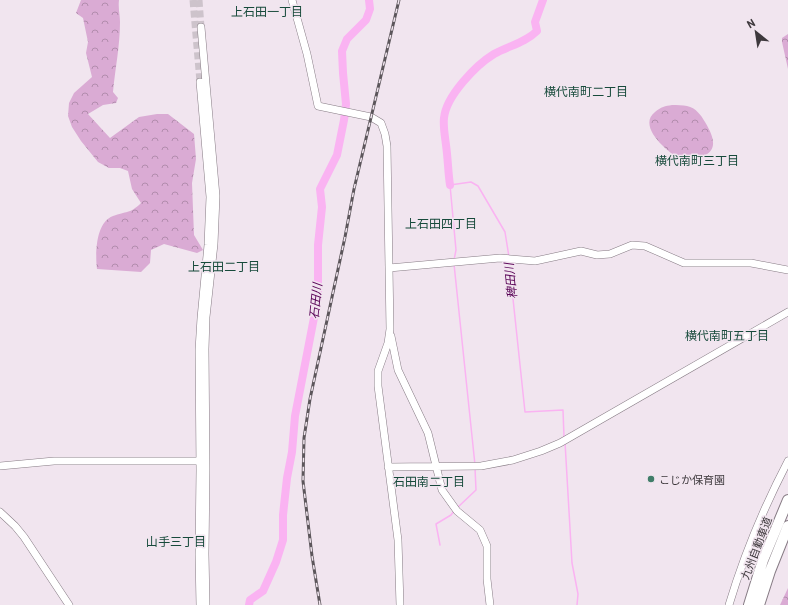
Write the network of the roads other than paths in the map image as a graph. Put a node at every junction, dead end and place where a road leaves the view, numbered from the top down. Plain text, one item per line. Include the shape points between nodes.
1 (292, 0) edge
2 (201, 26) tunnel mouth
3 (200, 82) tunnel mouth
4 (389, 268) junction
5 (788, 270) edge
6 (788, 312) edge
7 (390, 329) junction
8 (203, 461) junction
9 (788, 461) edge
10 (0, 466) edge
11 (388, 467) junction
12 (436, 467) junction
13 (788, 500) edge
14 (0, 512) edge
15 (788, 526) edge
16 (788, 537) edge
17 (69, 605) edge
18 (200, 605) edge
19 (206, 605) edge
20 (400, 605) edge
21 (490, 605) edge
22 (729, 605) edge
23 (747, 605) edge
24 (759, 605) edge
25 (766, 605) edge

1 - 4 street via 318,106 371,118 381,123 383,128 387,146
2 - 8 street via 216,196 206,318
3 - 8 street via 210,211 199,350
4 - 5 street via 500,258 535,261 581,250 596,255 610,254 632,245 644,246 684,262 751,263
4 - 7 street
6 - 12 street via 553,446 513,460 481,466
7 - 11 street via 378,371
7 - 12 street via 398,370 428,433
8 - 10 street via 54,461
8 - 18 street via 199,554
8 - 19 street
9 - 22 street via 751,540
11 - 12 street
11 - 20 street via 398,540
12 - 21 street via 442,490 457,511 480,530 488,546 487,579
13 - 23 highway, 九州自動車道 via 755,578
14 - 17 street via 24,537
15 - 24 highway, 九州自動車道
16 - 25 highway

